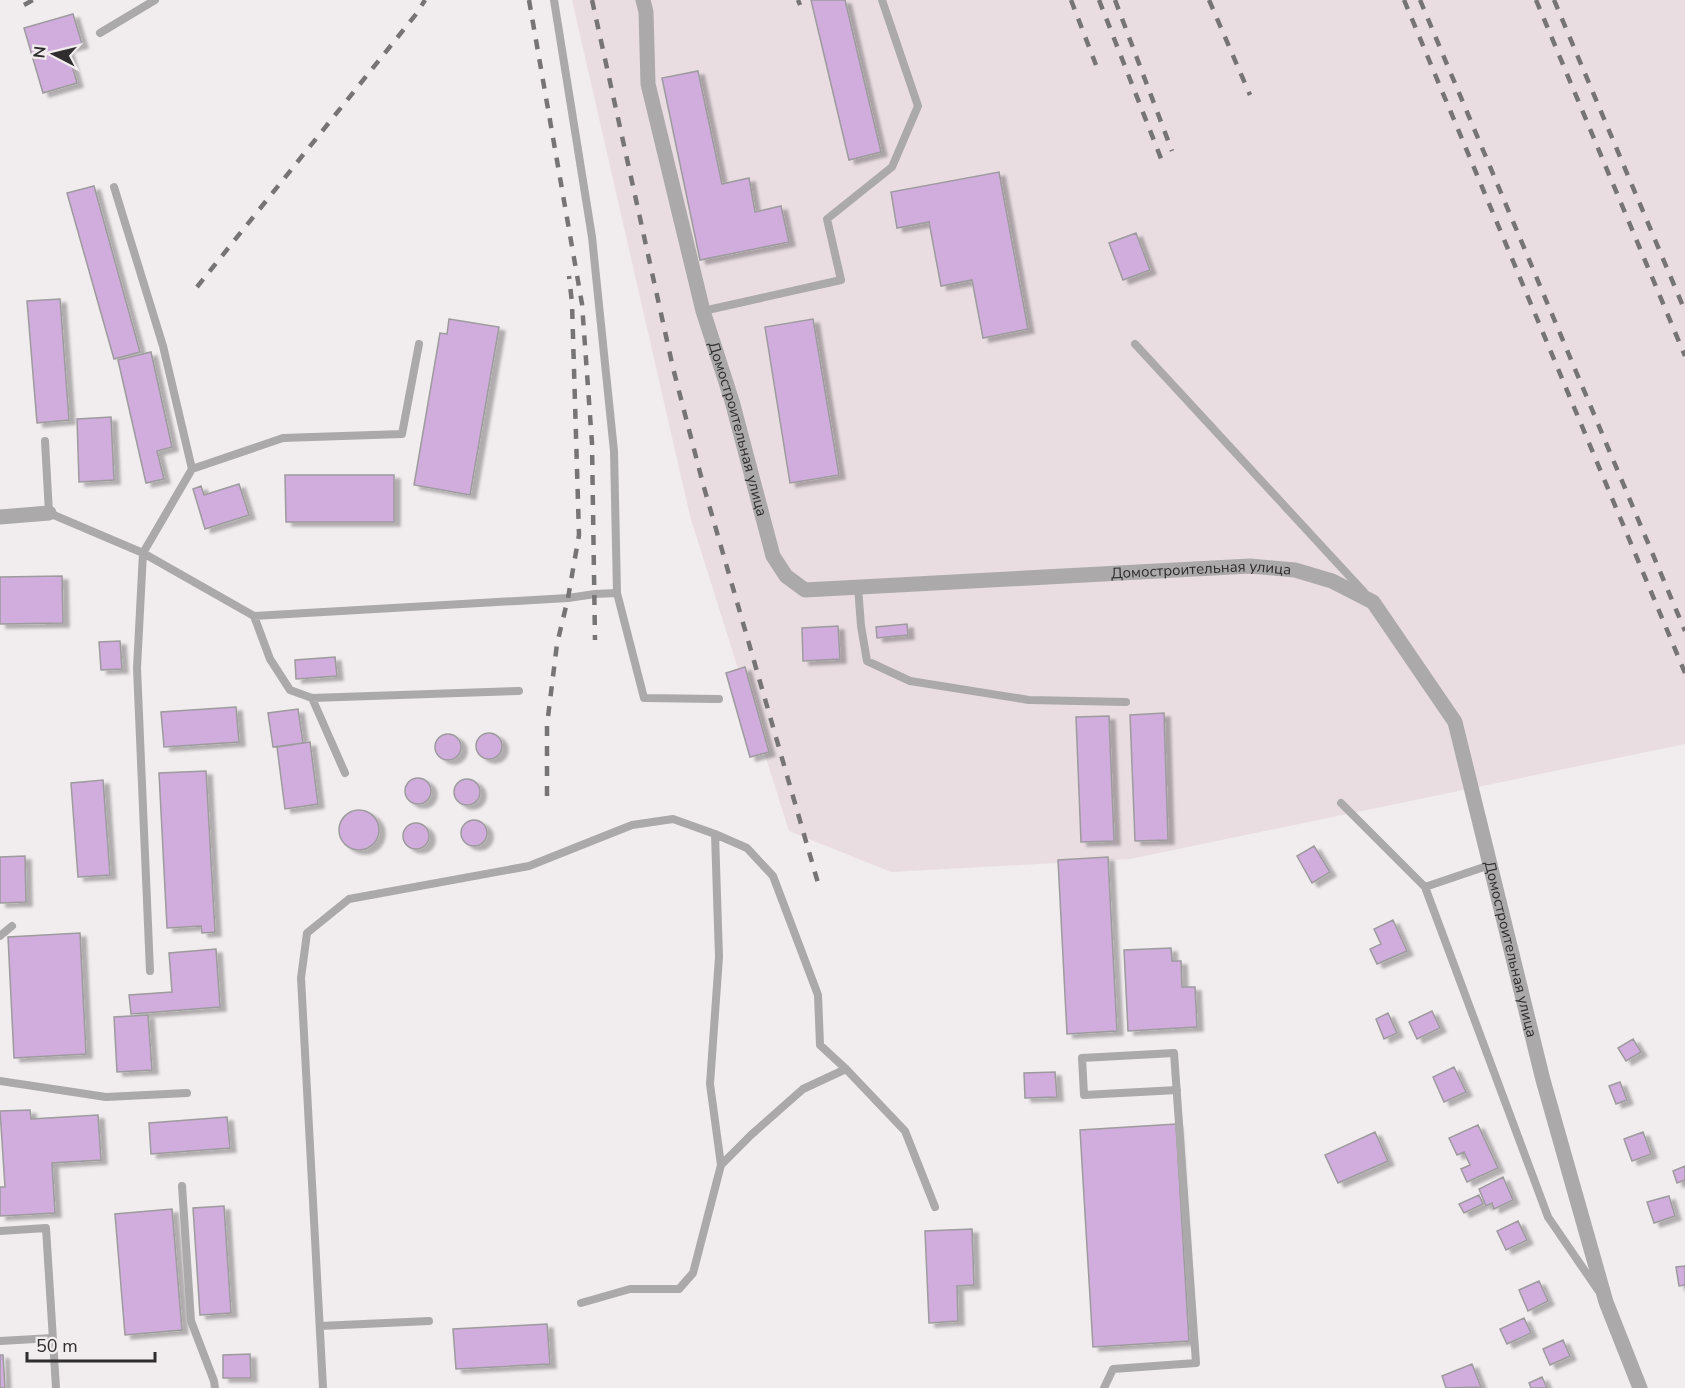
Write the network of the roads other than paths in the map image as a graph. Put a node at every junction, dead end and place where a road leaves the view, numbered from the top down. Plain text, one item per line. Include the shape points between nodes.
1 (155, 0) edge
2 (554, 0) edge
3 (643, 0) edge
4 (882, 0) edge
5 (100, 33) dead end
6 (114, 188) dead end
7 (703, 311) junction
8 (419, 344) dead end
9 (1135, 344) dead end
10 (45, 441) dead end
11 (192, 469) junction
12 (49, 513) junction
13 (0, 517) edge
14 (143, 553) junction
15 (858, 587) junction
16 (617, 593) junction
17 (1373, 602) junction
18 (254, 616) junction
19 (519, 691) dead end
20 (312, 698) junction
21 (719, 699) dead end
22 (1126, 702) dead end
23 (345, 773) dead end
24 (1341, 803) dead end
25 (715, 834) junction
26 (1490, 865) junction
27 (1425, 886) junction
28 (12, 926) dead end
29 (0, 936) edge
30 (150, 971) dead end
31 (846, 1069) junction
32 (0, 1082) edge
33 (1177, 1090) junction
34 (188, 1093) dead end
35 (721, 1165) junction
36 (182, 1186) dead end
37 (935, 1207) dead end
38 (0, 1232) edge
39 (1606, 1302) junction
40 (581, 1303) dead end
41 (429, 1321) dead end
42 (320, 1326) junction
43 (53, 1338) junction
44 (0, 1341) edge
45 (56, 1388) edge
46 (215, 1388) edge
47 (323, 1388) edge
48 (1104, 1388) edge
49 (1640, 1388) edge

1 - 5 lane
2 - 16 lane via 592,237 614,451
3 - 7 street, Домостроительная улица via 648,84
4 - 7 lane via 918,106 892,167 827,219 841,280
6 - 11 lane via 163,346
7 - 15 street, Домостроительная улица via 732,401 773,556 786,576 805,590
8 - 11 lane via 402,434 283,438
9 - 17 lane
10 - 12 lane
11 - 14 lane
12 - 13 street
12 - 14 lane
14 - 18 lane
14 - 30 lane via 137,668
15 - 17 street, Домостроительная улица via 1250,566 1295,570 1332,581
15 - 22 lane via 867,661 910,681 1029,700
16 - 18 lane
16 - 21 lane via 644,698
17 - 26 street, Домостроительная улица via 1455,723
18 - 20 lane via 270,659 290,690
19 - 20 lane
20 - 23 lane
24 - 27 lane
25 - 31 lane via 747,848 773,876 818,994 820,1045
25 - 35 lane via 718,957 710,1084
25 - 42 lane via 673,819 632,825 529,866 349,899 307,933 301,978
26 - 27 lane
26 - 39 street, Домостроительная улица via 1543,1080
27 - 39 lane via 1548,1217
28 - 29 lane
31 - 35 lane via 803,1089
31 - 37 lane via 905,1131
32 - 34 lane via 106,1097
33 - 33 lane via 1174,1053 1082,1058 1084,1095
33 - 48 lane via 1196,1364 1113,1369
35 - 40 lane via 693,1273 679,1289 630,1289
36 - 46 lane via 191,1321
38 - 43 lane via 46,1228
39 - 49 street, Домостроительная улица
41 - 42 lane
42 - 47 lane
43 - 44 lane
43 - 45 lane

